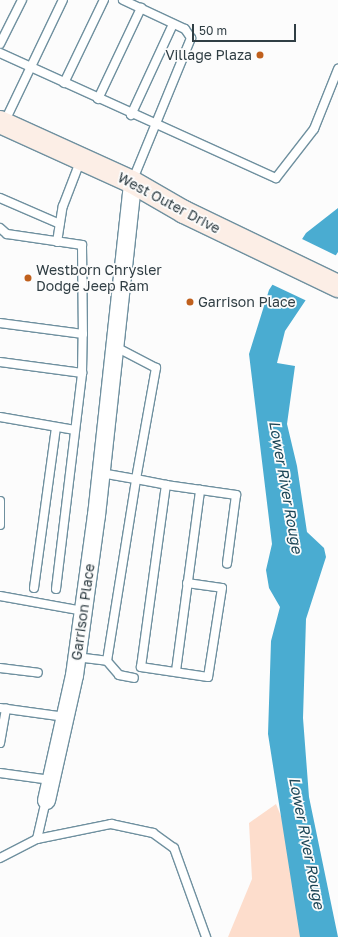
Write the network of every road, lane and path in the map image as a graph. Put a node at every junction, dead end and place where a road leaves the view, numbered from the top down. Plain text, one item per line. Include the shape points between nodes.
1 (22, 0) edge
2 (63, 0) edge
3 (104, 0) edge
4 (123, 0) edge
5 (141, 8) junction
6 (173, 24) junction
7 (0, 44) edge
8 (0, 53) edge
9 (31, 68) junction
10 (338, 69) edge
11 (64, 83) junction
12 (98, 99) junction
13 (131, 115) junction
14 (2, 122) edge
15 (156, 126) junction
16 (80, 159) junction
17 (132, 182) junction
18 (0, 198) edge
19 (0, 203) edge
20 (16, 205) junction
21 (60, 224) junction
22 (0, 228) edge
23 (57, 242) junction
24 (338, 286) edge
25 (0, 323) edge
26 (83, 334) junction
27 (114, 346) junction
28 (0, 362) edge
29 (82, 373) junction
30 (0, 417) edge
31 (56, 427) junction
32 (75, 430) junction
33 (101, 472) junction
34 (136, 479) junction
35 (166, 485) junction
36 (200, 490) junction
37 (0, 501) edge
38 (0, 525) edge
39 (227, 563) dead end
40 (186, 583) junction
41 (34, 588) dead end
42 (56, 589) dead end
43 (0, 596) edge
44 (83, 611) junction
45 (76, 657) junction
46 (107, 661) junction
47 (0, 668) edge
48 (176, 671) junction
49 (38, 673) dead end
50 (134, 678) dead end
51 (3, 709) edge
52 (66, 717) junction
53 (0, 743) edge
54 (0, 773) edge
55 (51, 780) junction
56 (46, 800) joint
57 (37, 839) junction
58 (0, 858) edge
59 (206, 937) edge

1 - 7 lane
2 - 9 lane
3 - 11 lane
4 - 5 lane
5 - 6 lane
5 - 12 lane
6 - 13 lane
6 - 15 lane via 185,29 191,38
8 - 9 lane
9 - 11 lane
9 - 14 lane
10 - 15 lane via 314,129 276,178
11 - 12 lane
12 - 13 lane
13 - 15 lane
14 - 16 main road, West Outer Drive
15 - 17 lane
16 - 17 main road, West Outer Drive
16 - 21 lane via 63,206
17 - 24 main road, West Outer Drive via 264,251
17 - 27 street, Garrison Place
18 - 20 lane
19 - 20 lane
20 - 21 lane
21 - 23 lane
22 - 23 lane via 7,234
23 - 26 lane via 82,245
25 - 26 lane
26 - 29 lane
27 - 33 street, Garrison Place
27 - 34 lane via 156,368
28 - 29 lane
29 - 32 lane
30 - 31 lane
31 - 32 lane
31 - 41 lane
32 - 42 lane
33 - 34 lane
33 - 44 street, Garrison Place
34 - 35 lane
34 - 46 lane
35 - 36 lane
35 - 48 lane via 141,667
36 - 39 lane via 236,495
36 - 40 lane
37 - 38 lane
40 - 48 lane
40 - 48 lane via 222,588 208,677
43 - 44 lane
44 - 45 street, Garrison Place
45 - 46 lane
45 - 52 street, Garrison Place
46 - 50 lane via 119,675
47 - 49 lane
51 - 52 lane
51 - 53 lane
52 - 55 street, Garrison Place
54 - 55 lane
55 - 56 street, Garrison Place
56 - 57 lane
57 - 58 lane
57 - 59 lane via 111,824 154,833 174,848

